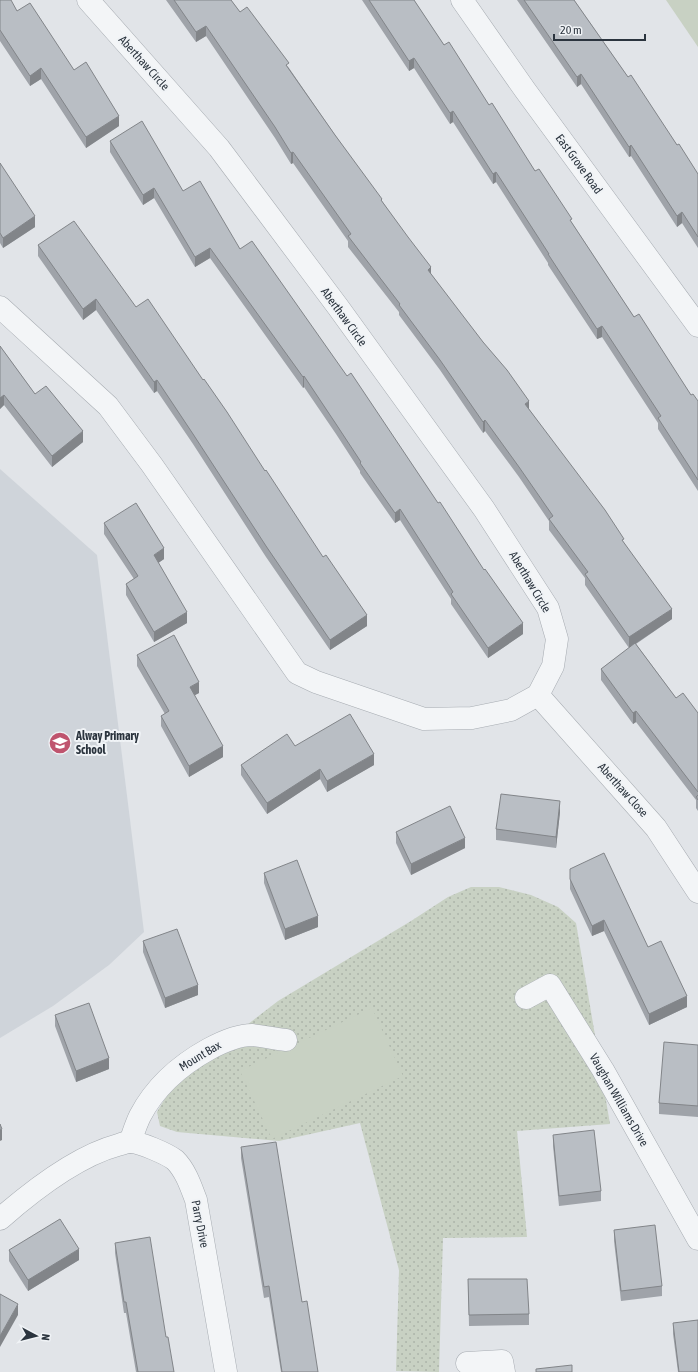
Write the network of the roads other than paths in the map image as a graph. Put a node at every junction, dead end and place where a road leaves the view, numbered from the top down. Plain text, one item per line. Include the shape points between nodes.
1 (88, 0) edge
2 (462, 0) edge
3 (0, 307) edge
4 (698, 326) edge
5 (538, 695) junction
6 (698, 892) edge
7 (526, 998) dead end
8 (286, 1040) dead end
9 (130, 1142) junction
10 (0, 1219) edge
11 (698, 1239) edge
12 (467, 1363) dead end
13 (226, 1372) edge
14 (504, 1372) edge

1 - 5 street, Aberthaw Circle via 220,148 479,503 548,608 557,638 553,666
2 - 4 street, East Grove Road
3 - 5 street via 108,406 297,673 424,719 472,718 511,710
5 - 6 street, Aberthaw Close via 656,828
7 - 11 street, Vaughan Williams Drive via 550,985 602,1070
8 - 9 street, Mount Bax via 252,1035 236,1037 193,1058 176,1070 154,1094 140,1117
9 - 10 street via 104,1149 62,1172 25,1197
9 - 13 street, Parry Drive via 155,1149 174,1160 187,1177 196,1200
12 - 14 street via 502,1361

